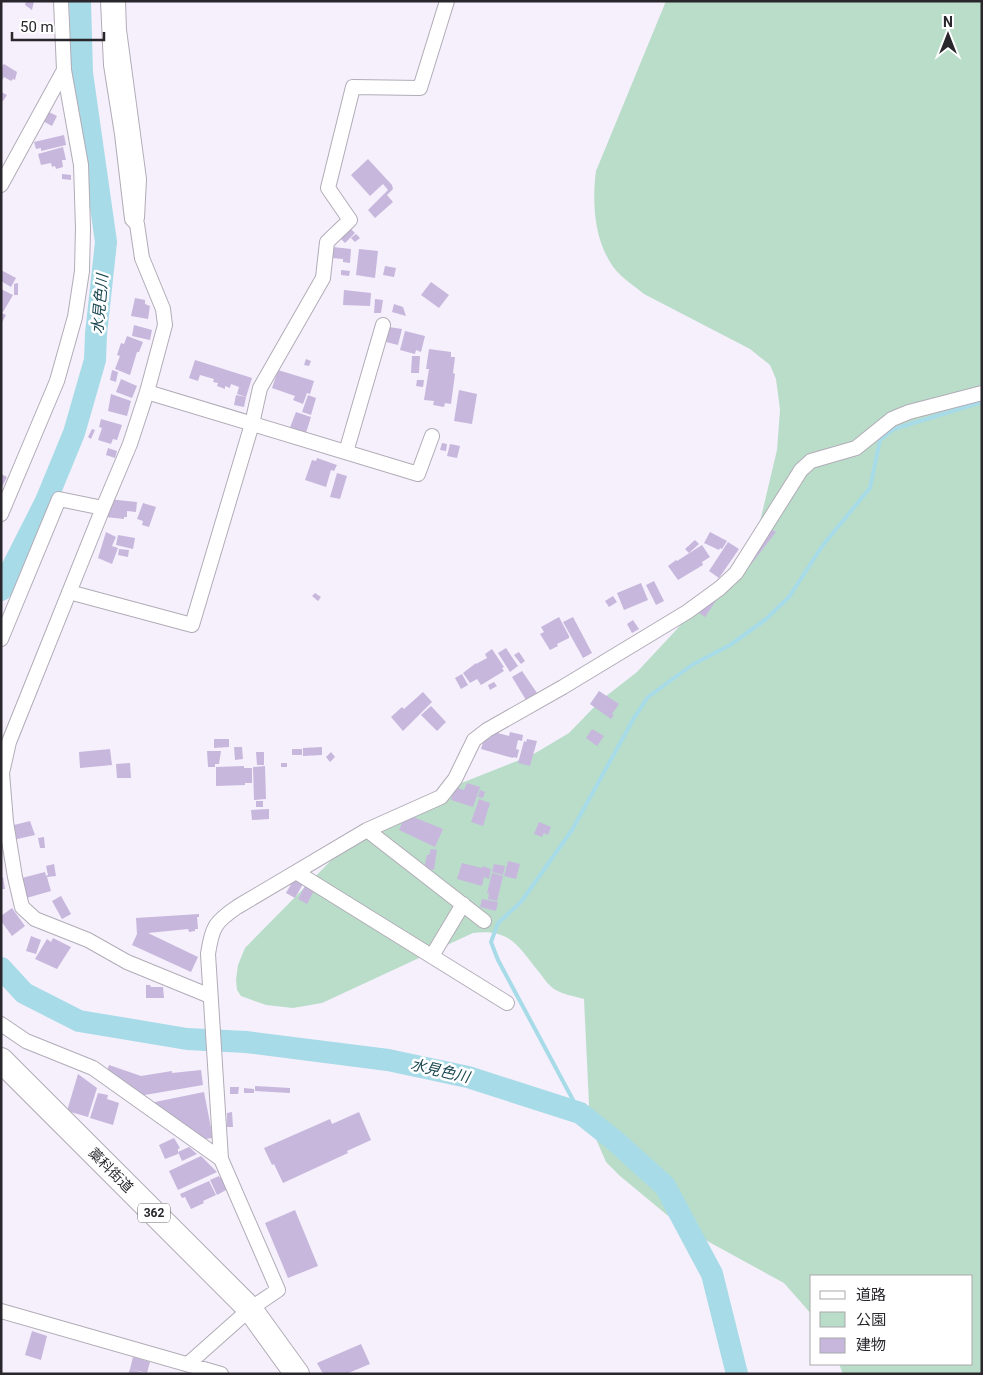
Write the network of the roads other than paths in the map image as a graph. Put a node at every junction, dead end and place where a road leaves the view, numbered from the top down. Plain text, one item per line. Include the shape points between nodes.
1 (60, 1) edge
2 (108, 1) edge
3 (118, 1) edge
4 (447, 1) edge
5 (64, 70) junction
6 (1, 185) edge
7 (137, 224) junction
8 (383, 325) dead end
9 (147, 392) junction
10 (982, 393) edge
11 (252, 424) junction
12 (432, 436) dead end
13 (346, 452) junction
14 (103, 508) junction
15 (1, 514) edge
16 (69, 592) junction
17 (1, 640) edge
18 (367, 830) junction
19 (296, 872) junction
20 (463, 904) junction
21 (484, 921) dead end
22 (432, 956) junction
23 (210, 996) junction
24 (507, 1003) dead end
25 (1, 1024) edge
26 (1, 1060) edge
27 (221, 1159) junction
28 (250, 1309) junction
29 (1, 1311) edge
30 (188, 1364) junction
31 (222, 1374) edge
32 (297, 1374) edge

1 - 5 street
2 - 7 street via 111,65 132,219
3 - 7 street via 139,179
4 - 11 street via 420,88 353,87 328,188 350,220 327,242 322,278 260,388
5 - 6 street
5 - 15 street via 81,165 82,271 75,317 57,381
7 - 9 street via 142,258 163,309 165,325
8 - 13 street
9 - 11 street
9 - 14 street via 130,444
10 - 18 street via 909,412 892,419 856,448 811,461 801,470 736,573 720,588 687,612 486,730 474,740 455,779 440,797
11 - 13 street
11 - 16 street via 192,625
12 - 13 street via 418,474
14 - 16 street
14 - 17 street via 59,499
16 - 23 street via 9,742 2,773 14,877 22,907 35,919
18 - 19 street
18 - 20 street
19 - 22 street
19 - 23 street via 220,919 211,934 208,954
20 - 21 street
20 - 22 street
22 - 24 street
23 - 27 street
25 - 27 street via 26,1041 93,1068
26 - 28 highway, 藁科街道 / 362
27 - 28 street via 278,1290
28 - 30 street
28 - 32 highway, 藁科街道 / 362
29 - 30 street
30 - 31 street

